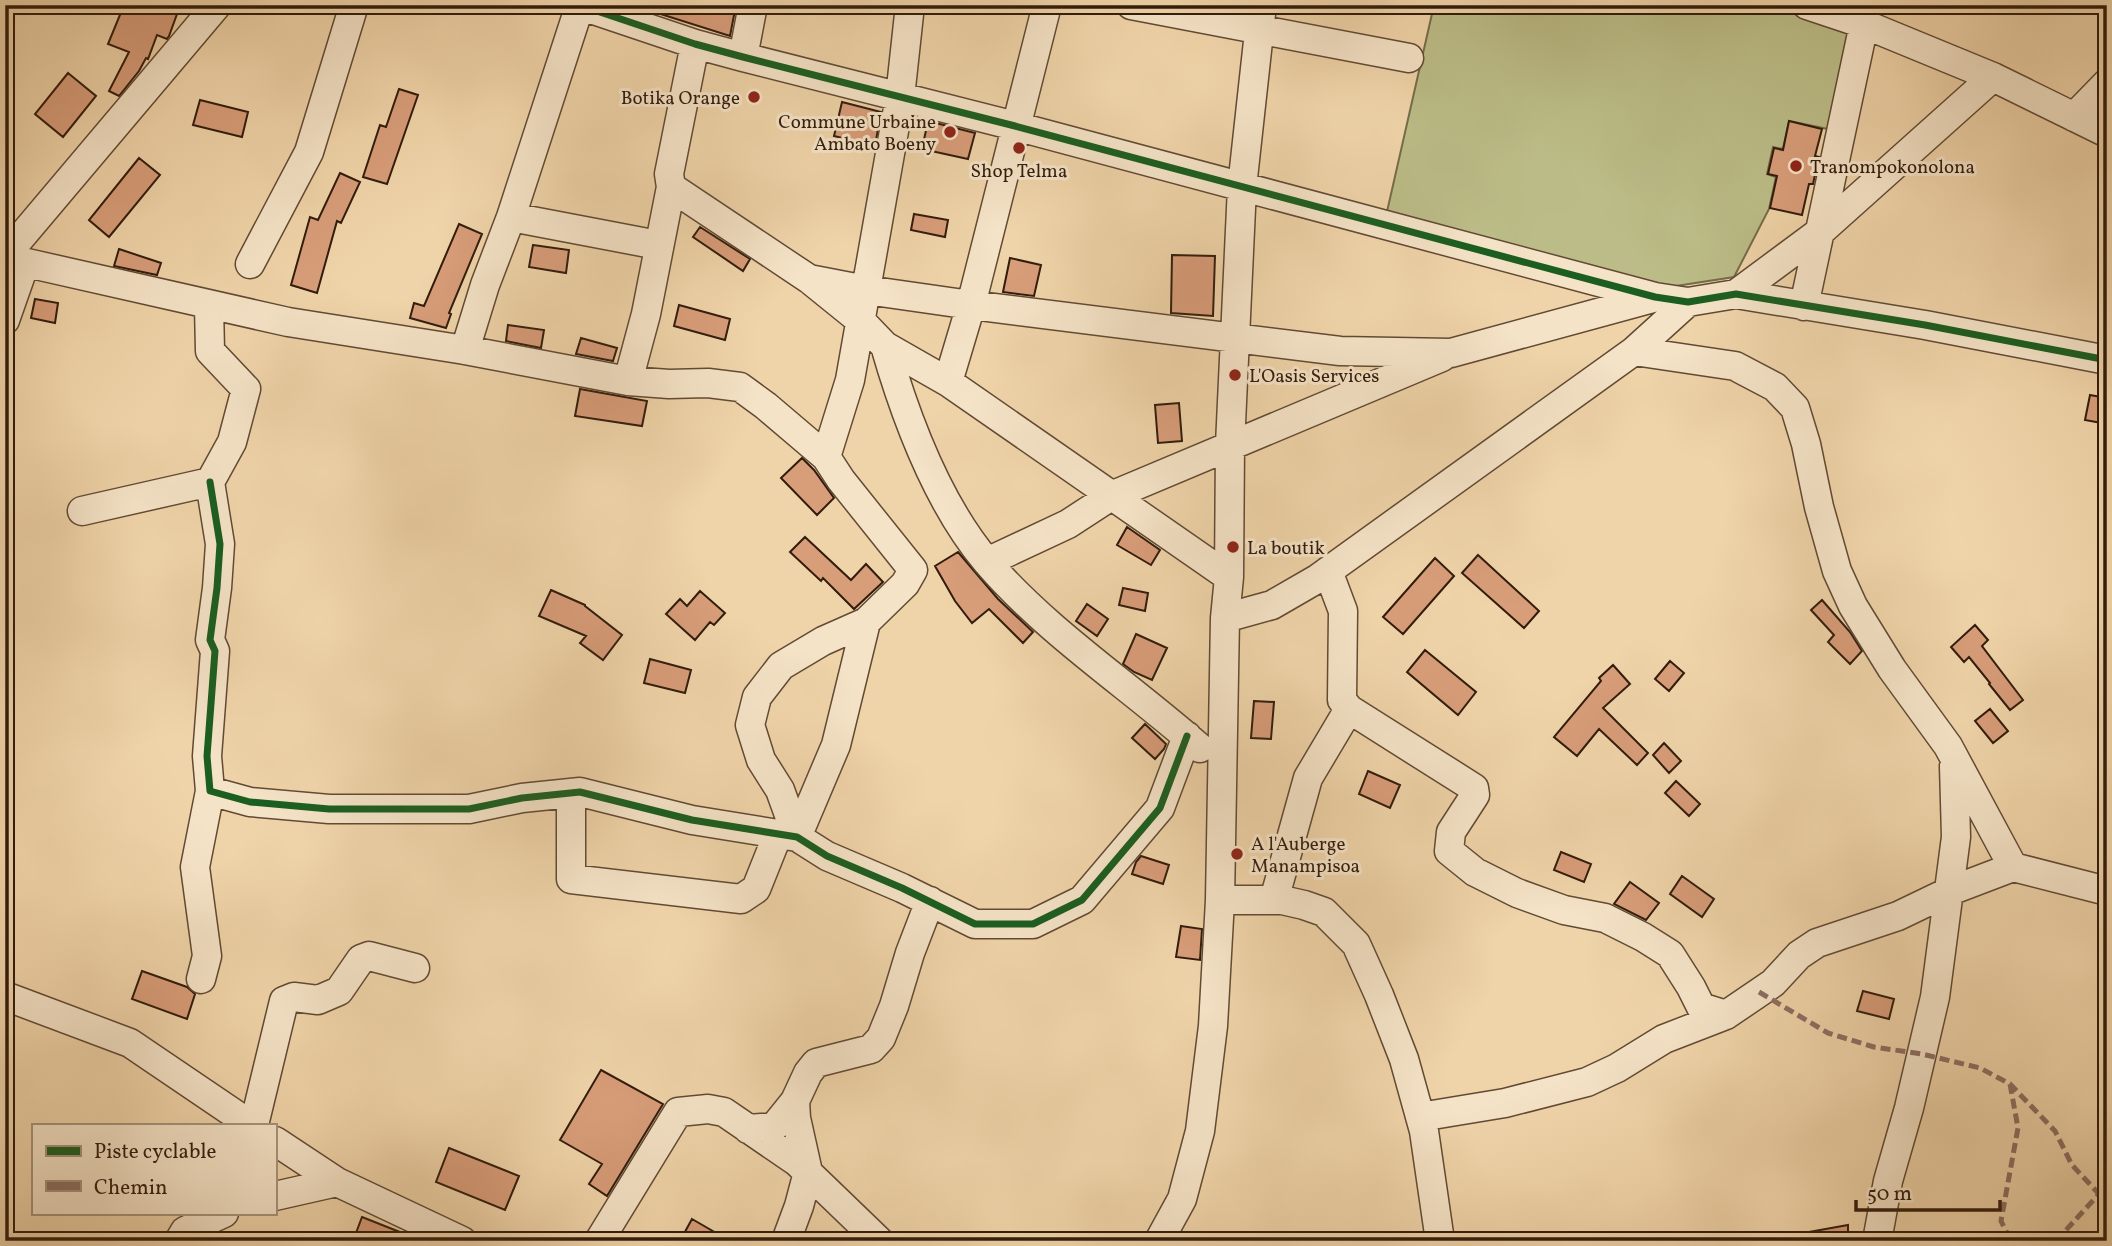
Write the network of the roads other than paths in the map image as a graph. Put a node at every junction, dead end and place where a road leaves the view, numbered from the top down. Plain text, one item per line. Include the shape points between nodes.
1 (217, 5) edge
2 (354, 5) edge
3 (579, 5) edge
4 (753, 5) edge
5 (909, 5) edge
6 (1047, 5) edge
7 (1131, 5) edge
8 (1807, 5) edge
9 (1260, 18) edge
10 (1864, 24) junction
11 (695, 44) junction
12 (743, 57) junction
13 (1409, 58) dead end
14 (1993, 77) junction
15 (2107, 83) edge
16 (901, 97) junction
17 (2074, 117) junction
18 (1015, 127) junction
19 (2107, 133) edge
20 (671, 187) junction
21 (1241, 187) junction
22 (511, 217) junction
23 (1821, 231) junction
24 (659, 245) junction
25 (12, 259) edge
26 (250, 264) dead end
27 (810, 279) junction
28 (866, 290) junction
29 (1736, 294) junction
30 (1656, 297) junction
31 (1688, 302) junction
32 (971, 305) junction
33 (209, 306) junction
34 (1804, 306) junction
35 (5, 320) edge
36 (861, 321) junction
37 (1235, 337) junction
38 (885, 346) junction
39 (465, 349) junction
40 (1634, 351) junction
41 (1451, 353) junction
42 (2107, 360) edge
43 (628, 382) junction
44 (948, 382) junction
45 (1230, 445) junction
46 (826, 457) junction
47 (210, 482) junction
48 (1111, 496) junction
49 (82, 512) dead end
50 (987, 562) junction
51 (1328, 571) junction
52 (1229, 576) junction
53 (1225, 618) junction
54 (866, 622) junction
55 (1349, 709) junction
56 (1187, 736) junction
57 (1954, 759) junction
58 (1223, 768) junction
59 (210, 790) junction
60 (571, 793) junction
61 (787, 835) junction
62 (2013, 867) junction
63 (1950, 891) junction
64 (2107, 891) edge
65 (1220, 900) junction
66 (1274, 900) junction
67 (930, 901) junction
68 (415, 968) dead end
69 (201, 979) dead end
70 (5, 996) edge
71 (1726, 1015) junction
72 (795, 1101) junction
73 (1420, 1117) junction
74 (251, 1124) edge
75 (252, 1124) edge
76 (748, 1129) junction
77 (276, 1142) edge
78 (808, 1172) junction
79 (337, 1182) junction
80 (276, 1196) edge
81 (222, 1214) edge
82 (178, 1241) edge
83 (462, 1241) edge
84 (600, 1241) edge
85 (786, 1241) edge
86 (878, 1241) edge
87 (1159, 1241) edge
88 (1440, 1241) edge
89 (1877, 1241) edge

1 - 25 street
2 - 26 street via 309,152
3 - 11 street
3 - 22 street
4 - 12 street
5 - 16 street
6 - 18 street
7 - 9 street
8 - 10 street
9 - 13 street
9 - 21 street
10 - 14 street
10 - 23 street
11 - 12 street
11 - 20 street via 669,174
12 - 16 street
14 - 17 street
14 - 23 street
15 - 17 street
16 - 18 street
16 - 28 street
17 - 19 street
18 - 21 street
18 - 32 street
20 - 24 street
20 - 27 street
21 - 30 street
21 - 37 street
22 - 24 street
22 - 39 street
23 - 29 street
23 - 34 street
24 - 43 street
25 - 33 street
25 - 35 street
27 - 28 street
27 - 36 street
28 - 32 street
28 - 36 street
29 - 31 street
29 - 34 street
30 - 31 street
30 - 41 street
31 - 40 street
32 - 37 street
32 - 44 street
33 - 39 street
33 - 47 street via 209,351 246,388 232,442
34 - 42 street
36 - 38 street
36 - 46 street via 850,380
37 - 41 street via 1340,351
37 - 45 street
38 - 44 street
38 - 50 street via 901,401 939,486
39 - 43 street
40 - 51 street
40 - 57 street via 1735,366 1775,387 1795,408 1819,507 1853,606
41 - 45 street
43 - 46 street via 740,387
44 - 48 street
45 - 48 street
45 - 52 street
46 - 54 street via 913,570
47 - 49 street
47 - 59 street via 220,544 210,640 215,652 207,756
48 - 50 street via 1069,524
48 - 52 street
50 - 56 street via 1035,611
51 - 53 street via 1272,605
51 - 55 street via 1343,611 1342,701
52 - 53 street
53 - 58 street
54 - 61 street via 836,745
54 - 61 street via 781,666 757,697 751,725 761,760 780,790
55 - 66 street via 1308,778
55 - 71 street via 1474,788 1475,795 1451,832 1449,851 1475,872 1517,893 1564,910 1605,918 1643,937 1670,954 1702,1007
56 - 58 street
56 - 67 street via 1160,808 1082,900 1033,924 975,924
57 - 62 street
57 - 63 street via 1956,837
58 - 65 street
59 - 60 street via 250,802 329,809 470,809
59 - 69 street via 195,867 207,956
60 - 61 street
60 - 61 street via 571,878 741,899 756,889
61 - 67 street
62 - 63 street
62 - 64 street
63 - 71 street via 1898,916 1817,943 1798,955 1773,983
63 - 89 street via 1935,996
65 - 66 street
65 - 87 street via 1213,1026 1200,1131 1182,1199
66 - 73 street via 1324,912 1356,944 1404,1059
67 - 72 street via 881,1038 871,1049 816,1063
68 - 75 street via 369,956 361,959 339,991 318,1000 294,997 284,1001
70 - 74 street via 130,1043
71 - 73 street via 1664,1039 1587,1082 1505,1103
72 - 76 street via 774,1127
72 - 78 street
73 - 88 street
76 - 78 street
76 - 84 street via 724,1112 678,1112
77 - 79 street
78 - 85 street
78 - 86 street
79 - 80 street
79 - 83 street
81 - 82 street via 185,1231

